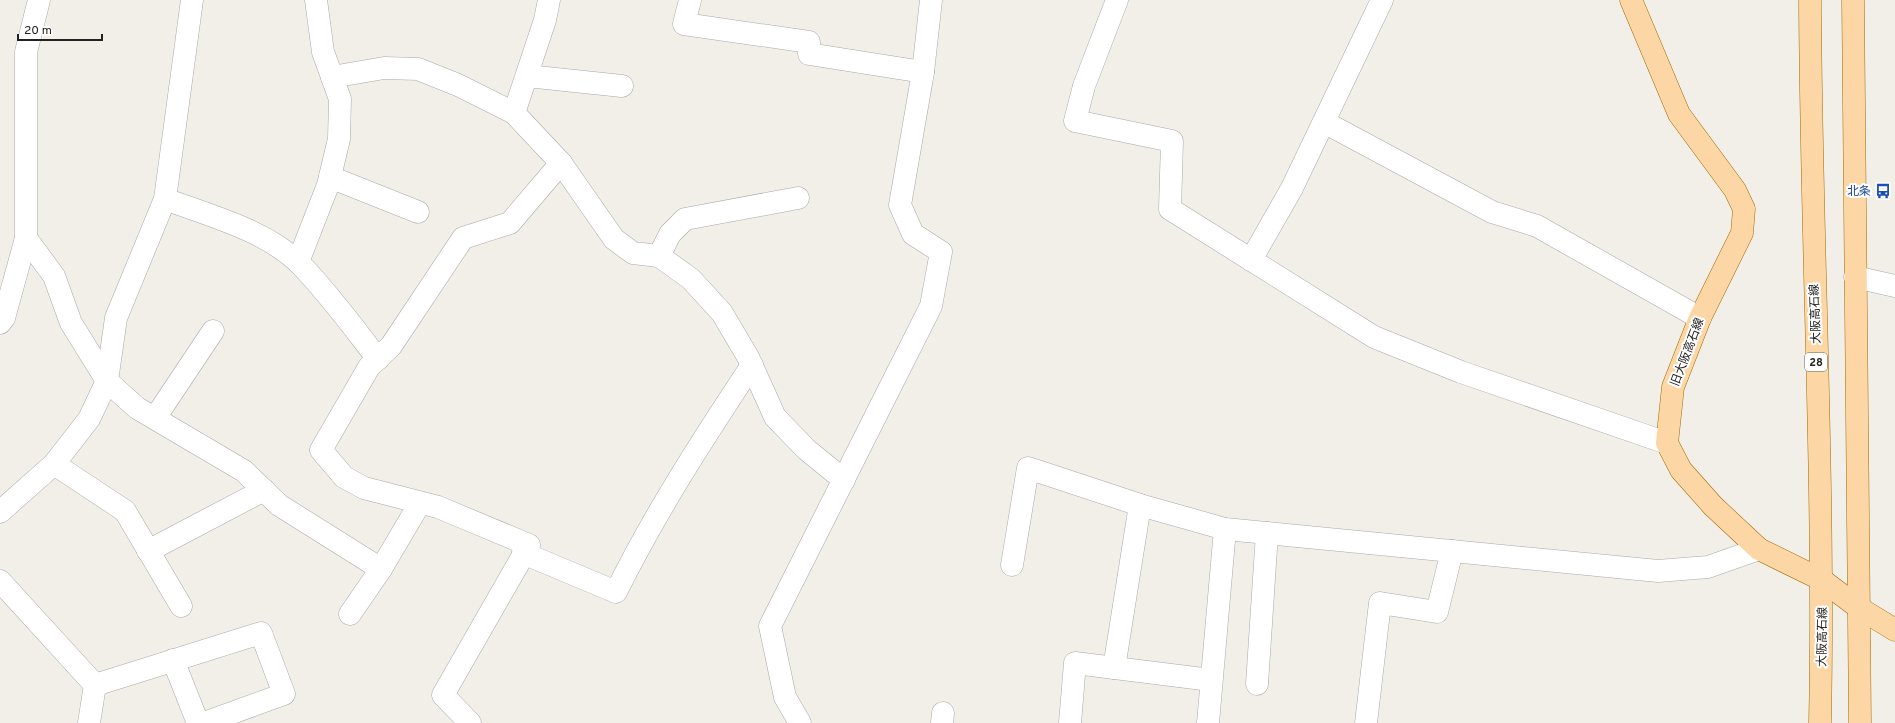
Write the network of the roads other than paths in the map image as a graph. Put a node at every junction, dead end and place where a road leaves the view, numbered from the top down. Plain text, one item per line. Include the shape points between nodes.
1 (39, 0) edge
2 (192, 0) edge
3 (316, 0) edge
4 (549, 0) edge
5 (690, 0) edge
6 (931, 0) edge
7 (1117, 0) edge
8 (1382, 0) edge
9 (1631, 0) edge
10 (1810, 0) edge
11 (1853, 0) edge
12 (923, 72) junction
13 (527, 76) junction
14 (332, 77) junction
15 (622, 86) dead end
16 (514, 113) junction
17 (1324, 122) junction
18 (561, 163) junction
19 (330, 176) junction
20 (798, 198) dead end
21 (165, 199) junction
22 (418, 212) dead end
23 (26, 238) junction
24 (659, 256) junction
25 (1251, 260) junction
26 (298, 262) junction
27 (1855, 277) junction
28 (1895, 286) edge
29 (1700, 318) junction
30 (0, 323) edge
31 (213, 331) dead end
32 (378, 359) junction
33 (752, 366) junction
34 (108, 381) junction
35 (155, 418) junction
36 (1667, 443) junction
37 (54, 464) junction
38 (844, 480) junction
39 (264, 490) junction
40 (420, 503) junction
41 (1140, 505) junction
42 (0, 512) edge
43 (1225, 529) junction
44 (1267, 533) junction
45 (1760, 548) junction
46 (148, 551) junction
47 (1452, 551) junction
48 (523, 553) junction
49 (1012, 565) dead end
50 (381, 569) junction
51 (1822, 580) junction
52 (0, 581) edge
53 (181, 606) dead end
54 (1859, 608) junction
55 (350, 614) dead end
56 (1895, 630) edge
57 (173, 660) junction
58 (1114, 668) junction
59 (1212, 680) junction
60 (1257, 684) dead end
61 (95, 685) junction
62 (89, 723) edge
63 (198, 723) edge
64 (204, 723) edge
65 (470, 723) edge
66 (800, 723) edge
67 (1070, 723) edge
68 (1208, 723) edge
69 (1366, 723) edge
70 (1820, 723) edge
71 (1860, 723) edge

1 - 23 street via 26,52
2 - 21 street
3 - 14 street via 323,52
4 - 13 street
5 - 12 street via 684,24 809,42 809,54
6 - 12 street
7 - 25 street via 1084,86 1075,120 1172,141 1170,209
8 - 17 street
9 - 29 main road, 旧大阪高石線 via 1679,114 1735,190 1744,209 1742,233
10 - 51 main road, 大阪高石線 / 28 via 1810,147
11 - 27 main road
12 - 38 street via 900,206 913,234 941,252 931,306
13 - 15 street
13 - 16 street
14 - 16 street via 384,68 418,69 458,85
14 - 19 street via 340,99 339,139
16 - 18 street
17 - 25 street via 1292,188
17 - 29 street via 1492,212 1537,226
18 - 24 street via 614,239 633,253
18 - 32 street via 510,223 463,238 391,346
19 - 22 street
19 - 26 street
20 - 24 street via 685,219 670,234
21 - 26 street via 240,226 278,247
21 - 34 street via 116,318
23 - 30 street via 4,318
23 - 34 street via 54,276 71,323
24 - 33 street via 691,279 722,313
25 - 36 street via 1374,337 1461,372
26 - 32 street
27 - 28 street
27 - 54 main road
29 - 36 main road, 旧大阪高石線 via 1673,387
31 - 35 street
32 - 40 street via 369,368 321,450 344,477 364,488
33 - 38 street via 775,417 806,450
33 - 48 street via 691,458 636,552 616,592
34 - 35 street via 137,408
34 - 37 street via 89,419
35 - 39 street via 244,471
36 - 45 main road via 1681,470 1714,506
37 - 42 street
37 - 46 street via 125,512
38 - 66 street via 770,626 785,697
39 - 46 street
39 - 50 street via 279,505
40 - 48 street via 529,545
40 - 50 street
41 - 43 street
41 - 49 street via 1028,468
41 - 58 street
43 - 44 street
43 - 59 street
44 - 47 street
44 - 60 street
45 - 47 street via 1708,567 1658,571
45 - 51 main road
46 - 53 street
47 - 69 street via 1437,612 1380,603
48 - 65 street via 443,695
50 - 55 street
51 - 54 main road
51 - 70 main road, 大阪高石線 / 28
52 - 61 street
54 - 56 main road
54 - 71 main road
57 - 61 street
57 - 63 street
57 - 64 street via 262,633 284,694
58 - 59 street
58 - 67 street via 1075,663
59 - 68 street
61 - 62 street

